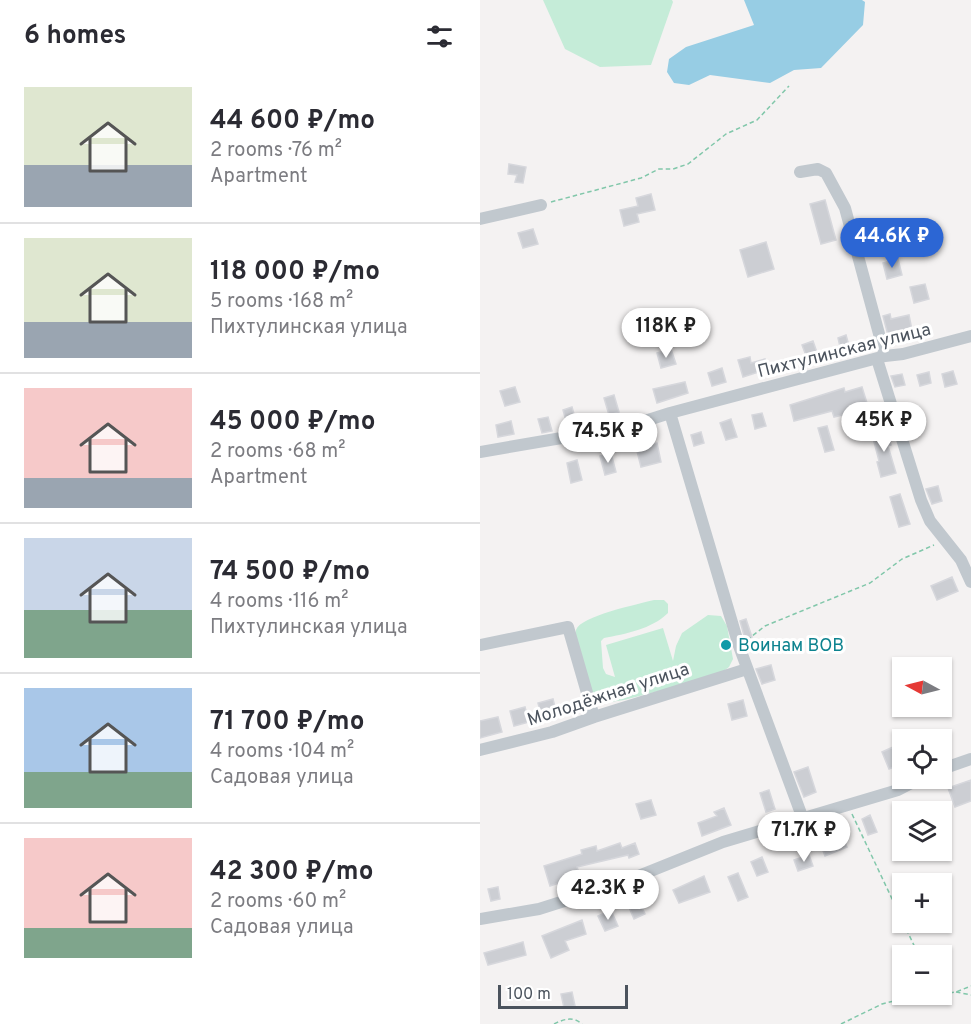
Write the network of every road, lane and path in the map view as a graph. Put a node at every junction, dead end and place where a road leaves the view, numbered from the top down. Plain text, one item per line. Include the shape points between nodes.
1 (789, 86) dead end
2 (800, 172) dead end
3 (541, 205) joint
4 (480, 219) edge
5 (971, 336) edge
6 (881, 357) junction
7 (670, 413) junction
8 (480, 452) edge
9 (946, 541) junction
10 (971, 582) edge
11 (480, 645) edge
12 (739, 646) junction
13 (747, 669) junction
14 (594, 717) junction
15 (480, 750) edge
16 (971, 759) edge
17 (952, 766) edge
18 (900, 789) edge
19 (848, 805) junction
20 (803, 819) junction
21 (480, 919) edge
22 (914, 945) edge
23 (971, 986) edge
24 (952, 992) edge
25 (956, 992) junction
26 (971, 995) edge
27 (892, 1002) edge
28 (554, 1024) edge
29 (582, 1024) edge
30 (841, 1024) edge

1 - 3 path via 757,120 726,134 688,164
2 - 6 street via 818,169 826,173 845,208
3 - 4 street
5 - 6 street, Пихтулинская улица
6 - 7 street, Пихтулинская улица
6 - 9 street via 921,500 930,521
7 - 8 street, Пихтулинская улица via 626,427
7 - 12 street
9 - 10 street
9 - 12 path via 902,559 870,583 765,626
11 - 14 street via 568,627
12 - 13 street
13 - 14 street, Молодёжная улица
13 - 20 street
14 - 15 street, Молодёжная улица
16 - 17 street
18 - 19 street
19 - 20 street
19 - 22 path
20 - 21 street via 723,842 621,883 539,909
23 - 25 path
24 - 25 path
25 - 26 path
27 - 30 path
28 - 29 path via 570,1018

